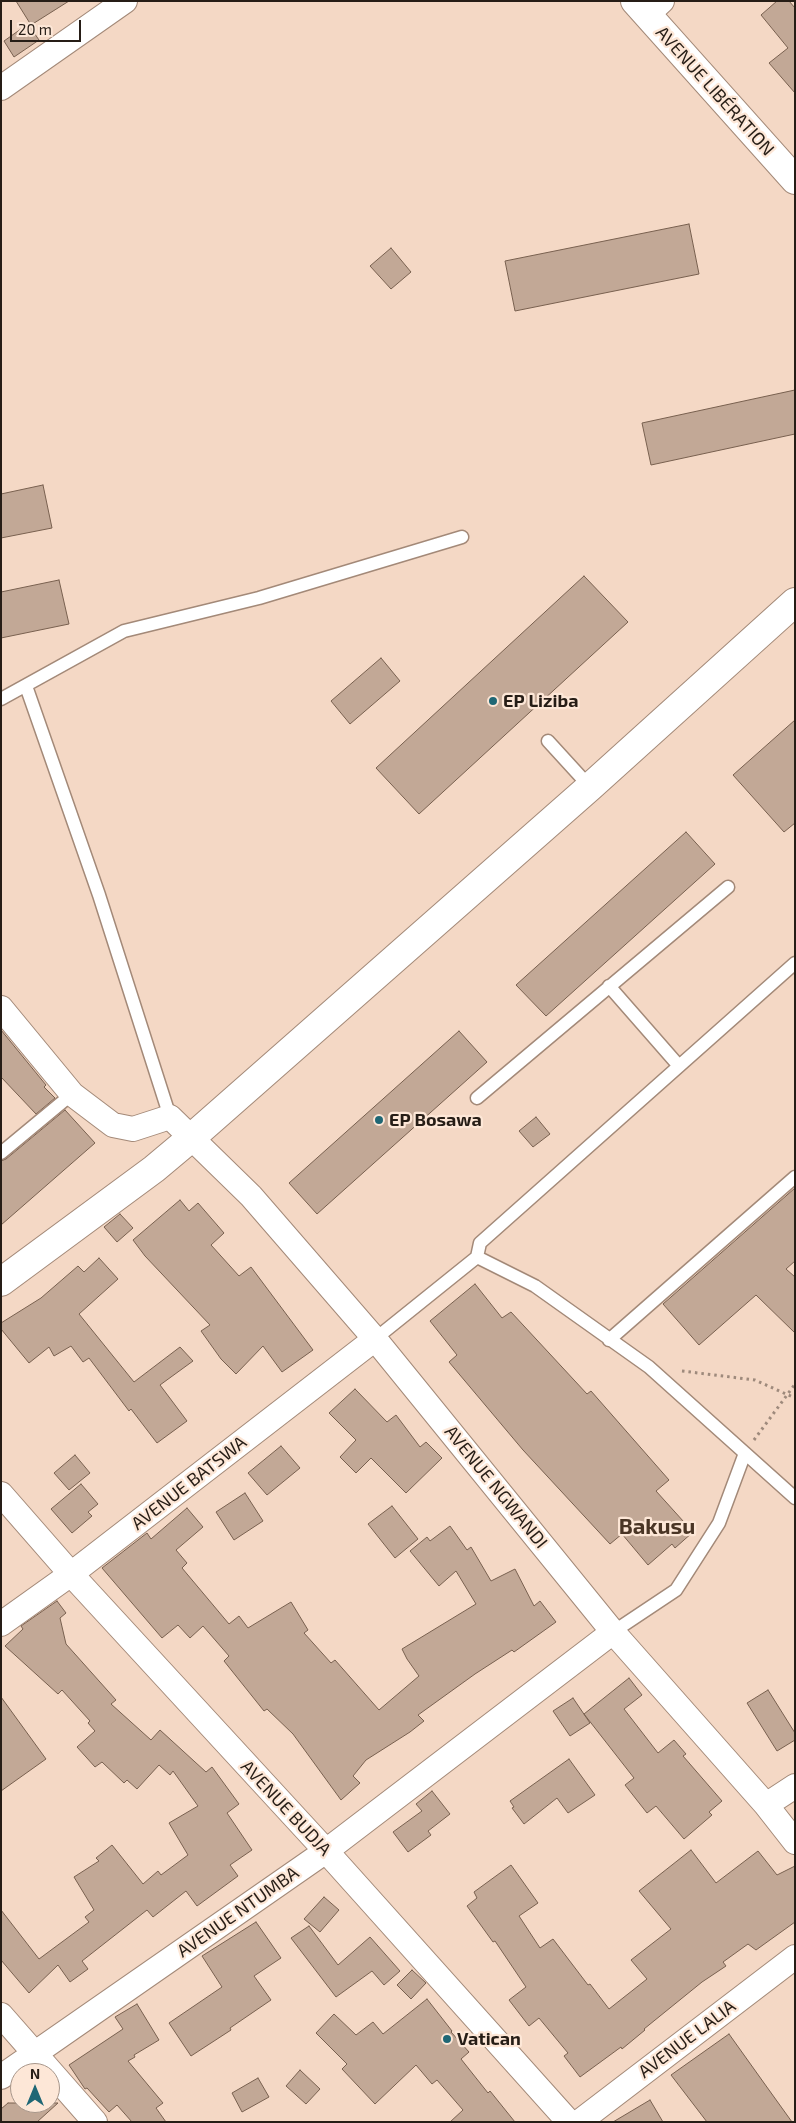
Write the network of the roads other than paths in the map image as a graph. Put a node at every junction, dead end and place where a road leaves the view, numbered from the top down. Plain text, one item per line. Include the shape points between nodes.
1 (125, 1) edge
2 (648, 6) edge
3 (4, 81) edge
4 (795, 180) edge
5 (462, 537) dead end
6 (795, 602) edge
7 (26, 686) junction
8 (1, 700) edge
9 (548, 741) dead end
10 (590, 787) junction
11 (728, 887) dead end
12 (795, 963) edge
13 (609, 986) junction
14 (1, 1008) edge
15 (679, 1066) junction
16 (72, 1094) junction
17 (477, 1098) dead end
18 (170, 1117) junction
19 (191, 1138) junction
20 (1, 1153) edge
21 (795, 1177) edge
22 (477, 1257) junction
23 (1, 1282) edge
24 (375, 1339) junction
25 (609, 1340) junction
26 (745, 1452) junction
27 (1, 1494) edge
28 (795, 1498) edge
29 (71, 1574) junction
30 (1, 1624) edge
31 (613, 1632) junction
32 (795, 1786) edge
33 (766, 1805) junction
34 (795, 1842) edge
35 (326, 1851) junction
36 (795, 1957) edge
37 (1, 2015) edge
38 (35, 2052) junction
39 (1, 2077) edge
40 (95, 2122) edge
41 (569, 2122) edge
42 (578, 2122) edge

1 - 3 street
2 - 4 street, AVENUE LIBÉRATION
5 - 7 lane via 259,598 124,631
6 - 10 street
7 - 8 lane
7 - 18 lane via 99,895
9 - 10 lane
10 - 19 street
11 - 13 lane
12 - 15 lane
13 - 15 lane
13 - 17 lane
14 - 16 street
15 - 22 lane via 480,1243
16 - 18 street via 113,1126 134,1129
16 - 20 lane
18 - 19 street, AVENUE NGWANDI
19 - 23 street
19 - 24 street, AVENUE NGWANDI via 251,1196
21 - 25 lane
22 - 24 lane
22 - 25 lane via 535,1286
24 - 29 street, AVENUE BATSWA
24 - 31 street, AVENUE NGWANDI
25 - 26 lane via 649,1367
26 - 28 lane
26 - 31 lane via 719,1523 676,1590
27 - 29 street, AVENUE BUDJA
29 - 30 street, AVENUE BATSWA
29 - 35 street, AVENUE BUDJA
31 - 33 street, AVENUE NGWANDI
31 - 35 street, AVENUE NTUMBA
32 - 33 street
33 - 34 street, AVENUE NGWANDI
35 - 38 street, AVENUE NTUMBA
35 - 41 street, AVENUE BUDJA
36 - 42 street, AVENUE LALIA
37 - 38 street
38 - 39 street, AVENUE NTUMBA
38 - 40 street

